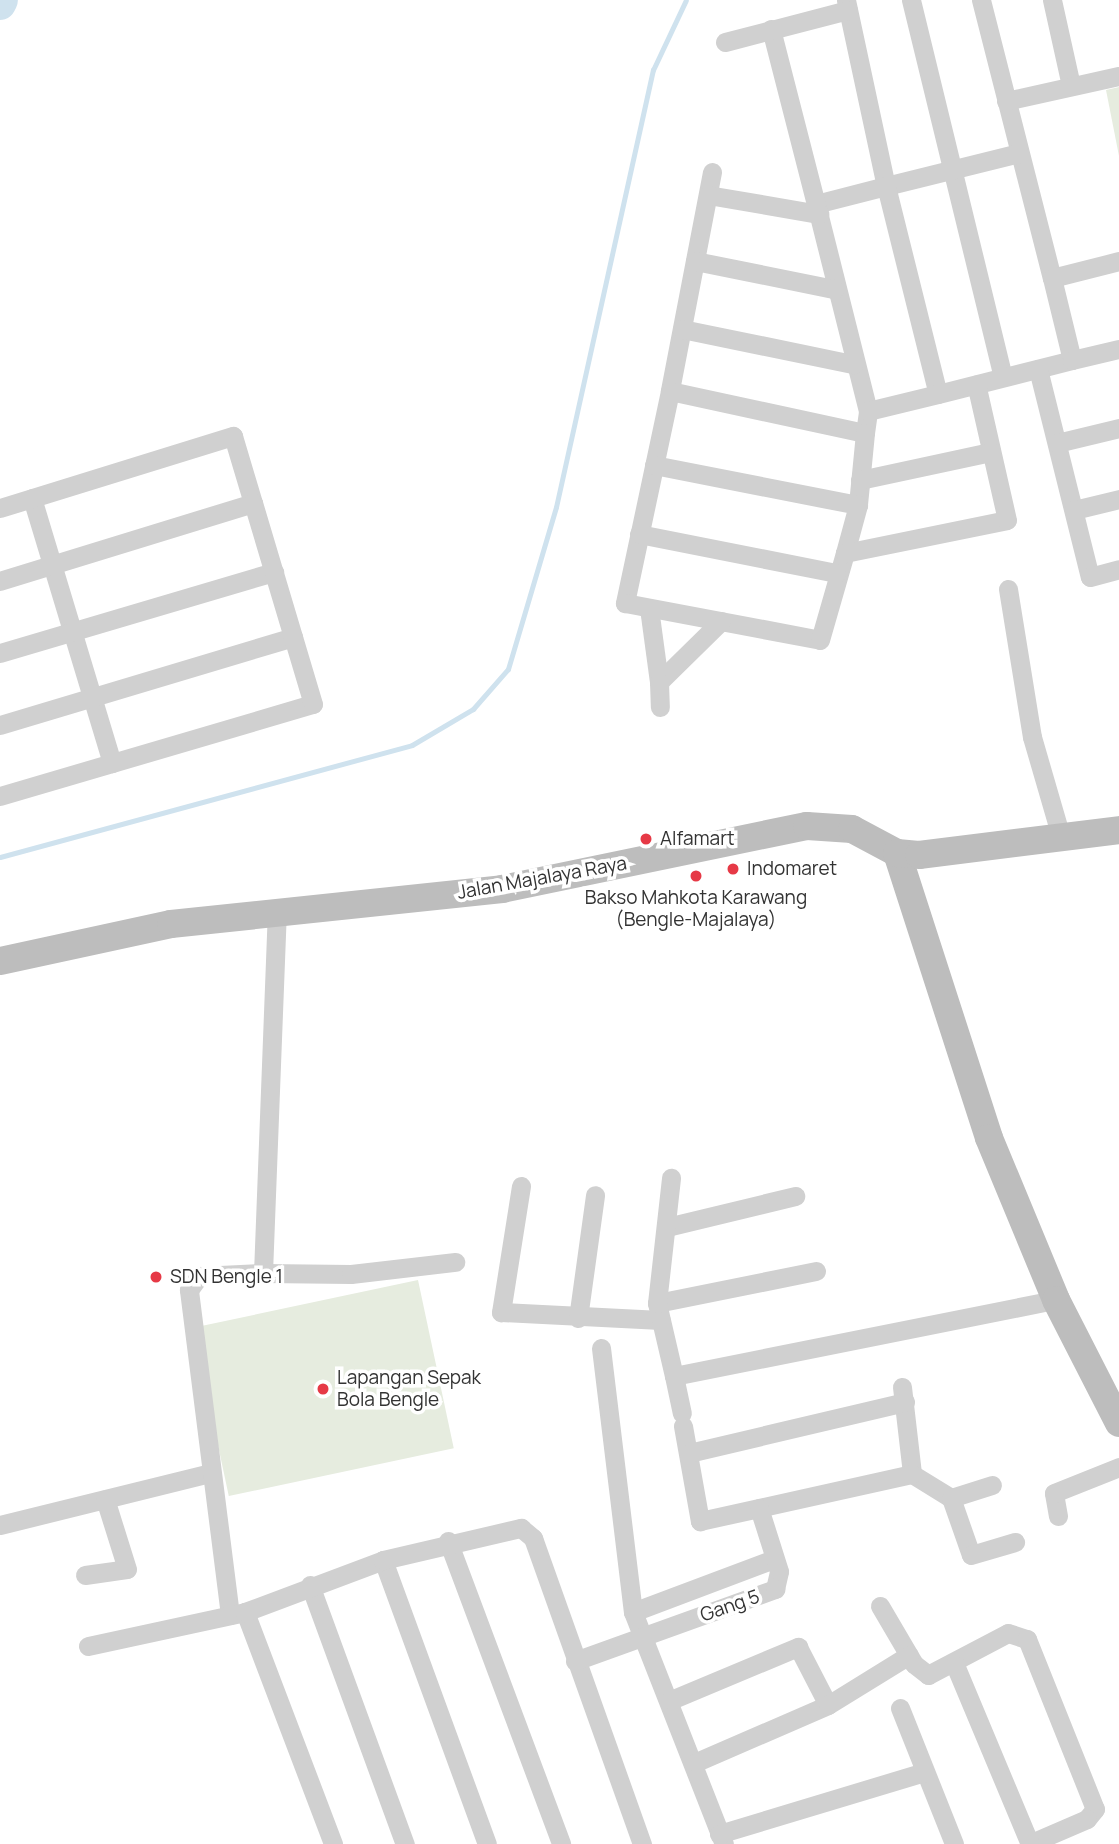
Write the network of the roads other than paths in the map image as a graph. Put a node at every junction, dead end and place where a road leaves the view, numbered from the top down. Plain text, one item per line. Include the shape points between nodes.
1 (911, 0) edge
2 (981, 0) edge
3 (1052, 0) edge
4 (847, 5) edge
5 (771, 29) junction
6 (725, 42) dead end
7 (1119, 76) edge
8 (1071, 86) junction
9 (1006, 101) junction
10 (1018, 153) junction
11 (951, 170) junction
12 (712, 172) dead end
13 (886, 186) junction
14 (708, 195) junction
15 (817, 209) junction
16 (695, 261) junction
17 (1119, 261) edge
18 (1052, 278) junction
19 (834, 289) junction
20 (682, 329) junction
21 (1119, 349) edge
22 (1072, 360) junction
23 (853, 364) junction
24 (1038, 369) junction
25 (1003, 377) junction
26 (976, 384) junction
27 (670, 391) junction
28 (938, 394) junction
29 (868, 411) junction
30 (1119, 428) edge
31 (864, 433) junction
32 (1057, 443) junction
33 (991, 452) junction
34 (654, 465) junction
35 (860, 480) junction
36 (32, 498) junction
37 (1119, 499) edge
38 (253, 503) junction
39 (858, 505) junction
40 (0, 508) edge
41 (1074, 510) junction
42 (639, 534) junction
43 (845, 554) junction
44 (52, 565) junction
45 (1119, 569) edge
46 (274, 572) junction
47 (836, 573) junction
48 (0, 581) edge
49 (1007, 589) dead end
50 (649, 608) junction
51 (721, 621) junction
52 (72, 632) junction
53 (293, 637) junction
54 (0, 653) edge
55 (659, 682) junction
56 (92, 698) junction
57 (660, 707) dead end
58 (0, 725) edge
59 (112, 763) junction
60 (0, 796) edge
61 (1119, 831) edge
62 (1060, 837) junction
63 (897, 853) junction
64 (276, 911) junction
65 (0, 961) edge
66 (671, 1178) dead end
67 (521, 1185) dead end
68 (595, 1195) dead end
69 (795, 1196) dead end
70 (667, 1227) junction
71 (455, 1262) dead end
72 (816, 1271) dead end
73 (263, 1273) junction
74 (1056, 1300) junction
75 (659, 1311) junction
76 (578, 1318) junction
77 (601, 1348) dead end
78 (674, 1376) junction
79 (1119, 1423) edge
80 (689, 1453) junction
81 (1119, 1467) edge
82 (210, 1473) junction
83 (912, 1474) junction
84 (992, 1485) dead end
85 (951, 1498) junction
86 (105, 1499) junction
87 (759, 1508) junction
88 (1058, 1516) dead end
89 (0, 1525) edge
90 (448, 1541) junction
91 (1015, 1542) dead end
92 (774, 1559) junction
93 (383, 1560) junction
94 (85, 1575) dead end
95 (310, 1585) junction
96 (880, 1606) dead end
97 (633, 1612) junction
98 (237, 1613) junction
99 (643, 1636) junction
100 (88, 1646) dead end
101 (909, 1655) junction
102 (575, 1661) junction
103 (955, 1665) junction
104 (671, 1700) junction
105 (828, 1705) junction
106 (900, 1708) dead end
107 (696, 1762) junction
108 (925, 1772) junction
109 (721, 1839) edge
110 (951, 1843) edge
111 (333, 1844) edge
112 (405, 1844) edge
113 (487, 1844) edge
114 (561, 1844) edge
115 (642, 1844) edge
116 (1029, 1844) edge

1 - 11 street
2 - 9 street
3 - 8 street
4 - 5 street
4 - 13 street
5 - 6 street
5 - 15 street
7 - 8 street
8 - 9 street
9 - 10 street
10 - 11 street
10 - 18 street
11 - 13 street
11 - 25 street
12 - 14 street
13 - 15 street
13 - 28 street
14 - 15 street
14 - 16 street
15 - 19 street
16 - 19 street
16 - 20 street
17 - 18 street
18 - 22 street
19 - 23 street
20 - 23 street
20 - 27 street
21 - 22 street
22 - 24 street
23 - 29 street
24 - 25 street
24 - 32 street
25 - 26 street
26 - 28 street
26 - 33 street
27 - 31 street
27 - 34 street
28 - 29 street
29 - 31 street
30 - 32 street
31 - 35 street
32 - 41 street
33 - 35 street
33 - 43 street via 1007,520
34 - 39 street
34 - 42 street
35 - 39 street
36 - 38 street via 233,436
36 - 40 street
36 - 44 street
37 - 41 street
38 - 44 street
38 - 46 street
39 - 43 street
41 - 45 street via 1090,577
42 - 47 street
42 - 50 street via 625,603
43 - 47 street
44 - 48 street
44 - 52 street
46 - 52 street
46 - 53 street
47 - 51 street via 820,640
49 - 62 street via 1032,737
50 - 51 street
50 - 55 street
51 - 55 street
52 - 54 street
52 - 56 street
53 - 56 street
53 - 59 street via 313,704
55 - 57 street
56 - 58 street
56 - 59 street
59 - 60 street
61 - 62 street, Jalan Majalaya Raya
62 - 63 street, Jalan Majalaya Raya via 936,855
63 - 64 street, Jalan Majalaya Raya via 852,829 807,826 502,889
63 - 74 street via 989,1138
64 - 65 street, Jalan Majalaya Raya via 131,932
64 - 73 street
66 - 70 street
67 - 76 street via 502,1312
68 - 76 street
69 - 70 street
70 - 75 street
71 - 73 street via 403,1271
72 - 75 street
73 - 82 street via 199,1276 189,1286
74 - 78 street
74 - 79 street
75 - 76 street
75 - 78 street
77 - 97 street
78 - 80 street
80 - 83 street via 903,1394
80 - 87 street via 700,1521
81 - 88 street via 1054,1493
82 - 86 street
82 - 98 street
83 - 85 street
83 - 87 street
84 - 85 street
85 - 91 street via 971,1555
86 - 89 street
86 - 94 street via 127,1569
87 - 92 street, Gang 5
90 - 93 street
90 - 102 street via 515,1527 528,1532
90 - 114 street
92 - 97 street
92 - 99 street, Gang 5 via 780,1583 775,1589
93 - 95 street
93 - 113 street
95 - 98 street
95 - 112 street
96 - 101 street
97 - 99 street
98 - 100 street
98 - 111 street
99 - 102 street
99 - 104 street
101 - 103 street via 928,1675
101 - 105 street
102 - 115 street
103 - 116 street
103 - 116 street via 1008,1633 1031,1647 1095,1809 1087,1819
104 - 105 street via 799,1647
104 - 107 street
105 - 107 street
106 - 108 street
107 - 109 street
108 - 109 street
108 - 110 street

